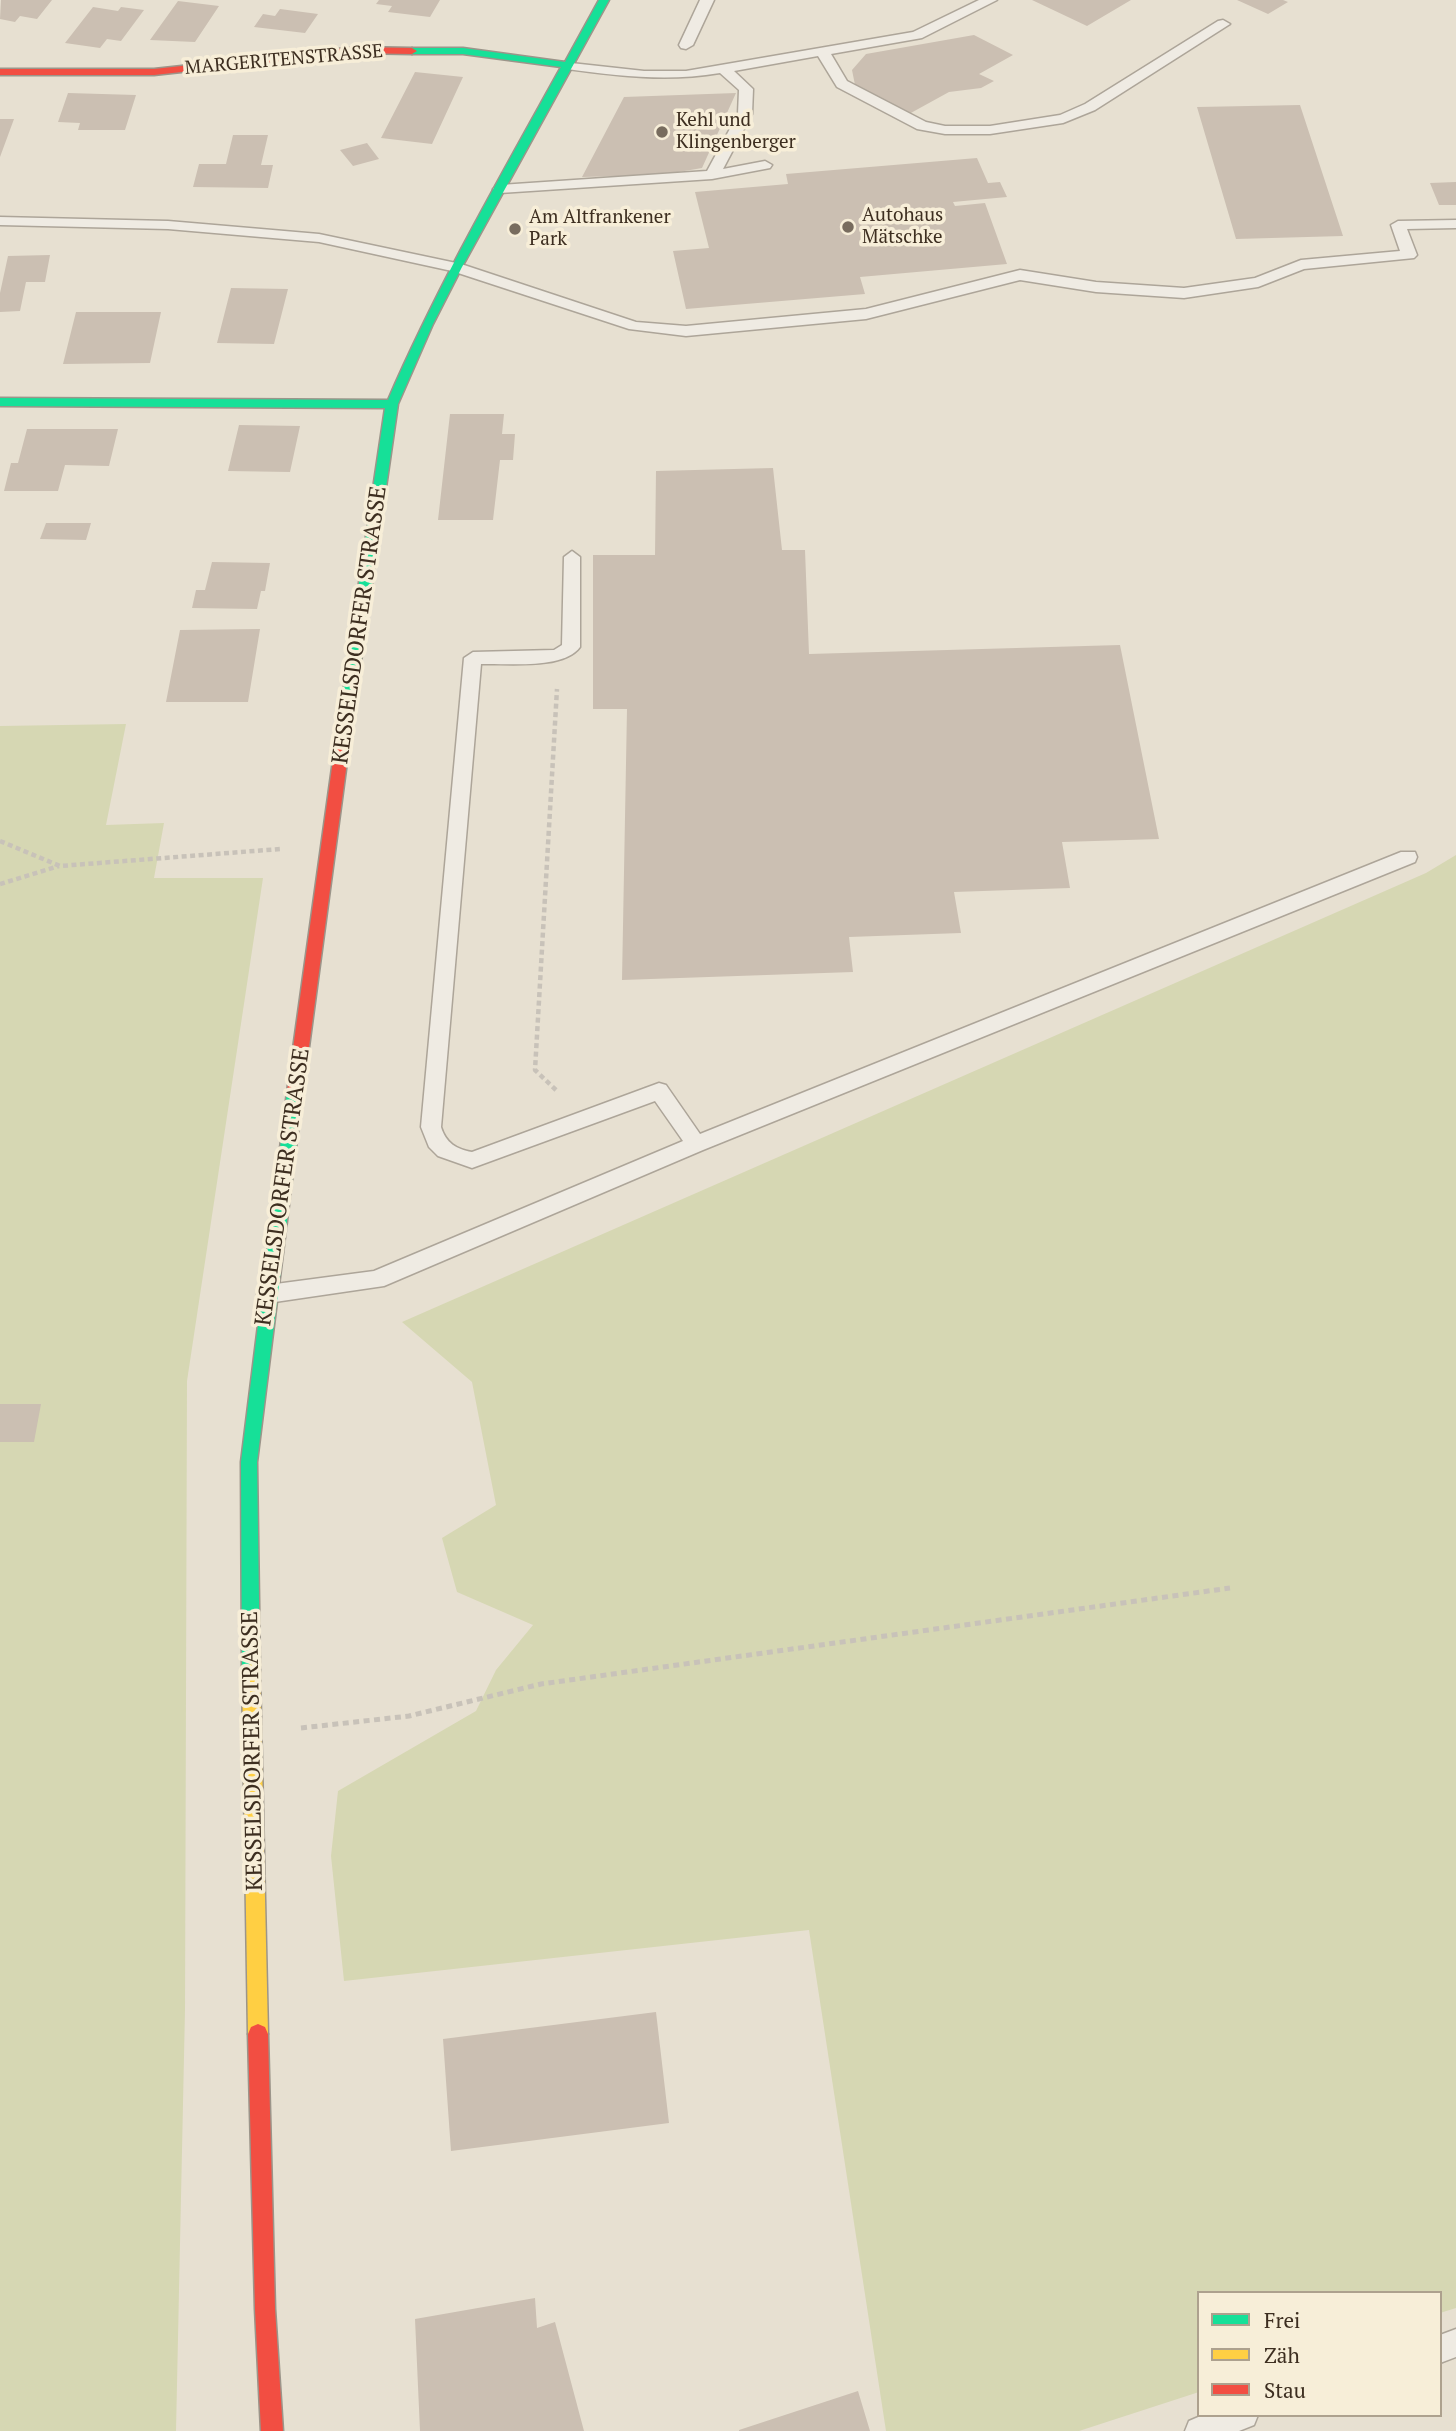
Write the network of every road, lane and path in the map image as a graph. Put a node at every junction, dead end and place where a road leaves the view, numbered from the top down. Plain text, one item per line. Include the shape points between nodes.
1 (604, 0) edge
2 (707, 0) edge
3 (985, 1) edge
4 (1223, 24) dead end
5 (686, 45) dead end
6 (822, 51) junction
7 (567, 65) junction
8 (723, 69) junction
9 (0, 72) edge
10 (765, 165) dead end
11 (712, 175) junction
12 (500, 189) junction
13 (0, 221) edge
14 (1456, 224) edge
15 (456, 267) junction
16 (0, 402) edge
17 (392, 404) junction
18 (572, 557) dead end
19 (558, 656) junction
20 (0, 841) edge
21 (330, 845) junction
22 (1408, 857) dead end
23 (60, 866) junction
24 (0, 884) edge
25 (565, 1097) dead end
26 (696, 1144) junction
27 (268, 1294) junction
28 (1230, 1588) dead end
29 (251, 1733) junction
30 (1238, 2417) edge
31 (272, 2431) edge
32 (1199, 2431) edge

1 - 7 main road, KESSELSDORFER STRASSE
2 - 5 lane
3 - 6 lane via 916,35
4 - 6 lane via 1090,107 1063,119 990,130 922,126 842,85
6 - 8 lane
7 - 8 lane via 644,75
7 - 9 main road, MARGERITENSTRASSE via 463,51 356,50 154,72
7 - 12 main road, KESSELSDORFER STRASSE
8 - 11 lane via 746,89 745,114
10 - 11 lane
11 - 12 lane
12 - 15 main road, KESSELSDORFER STRASSE
13 - 15 lane via 169,225 319,238
14 - 15 lane via 1398,225 1409,255 1301,265 1258,282 1184,293 1096,287 1020,275 866,314 686,331 634,326
15 - 17 main road, KESSELSDORFER STRASSE
16 - 17 main road
17 - 21 main road, KESSELSDORFER STRASSE
18 - 19 lane via 571,647
19 - 25 path via 535,1070
19 - 26 lane via 473,658 432,1126 435,1142 450,1156 471,1160 659,1091
20 - 23 path
21 - 23 path
21 - 27 main road, KESSELSDORFER STRASSE
22 - 26 lane
23 - 24 path
26 - 27 lane via 376,1280
27 - 29 main road, KESSELSDORFER STRASSE via 249,1462
28 - 29 path via 541,1684 409,1716
29 - 31 main road, KESSELSDORFER STRASSE
30 - 32 lane

